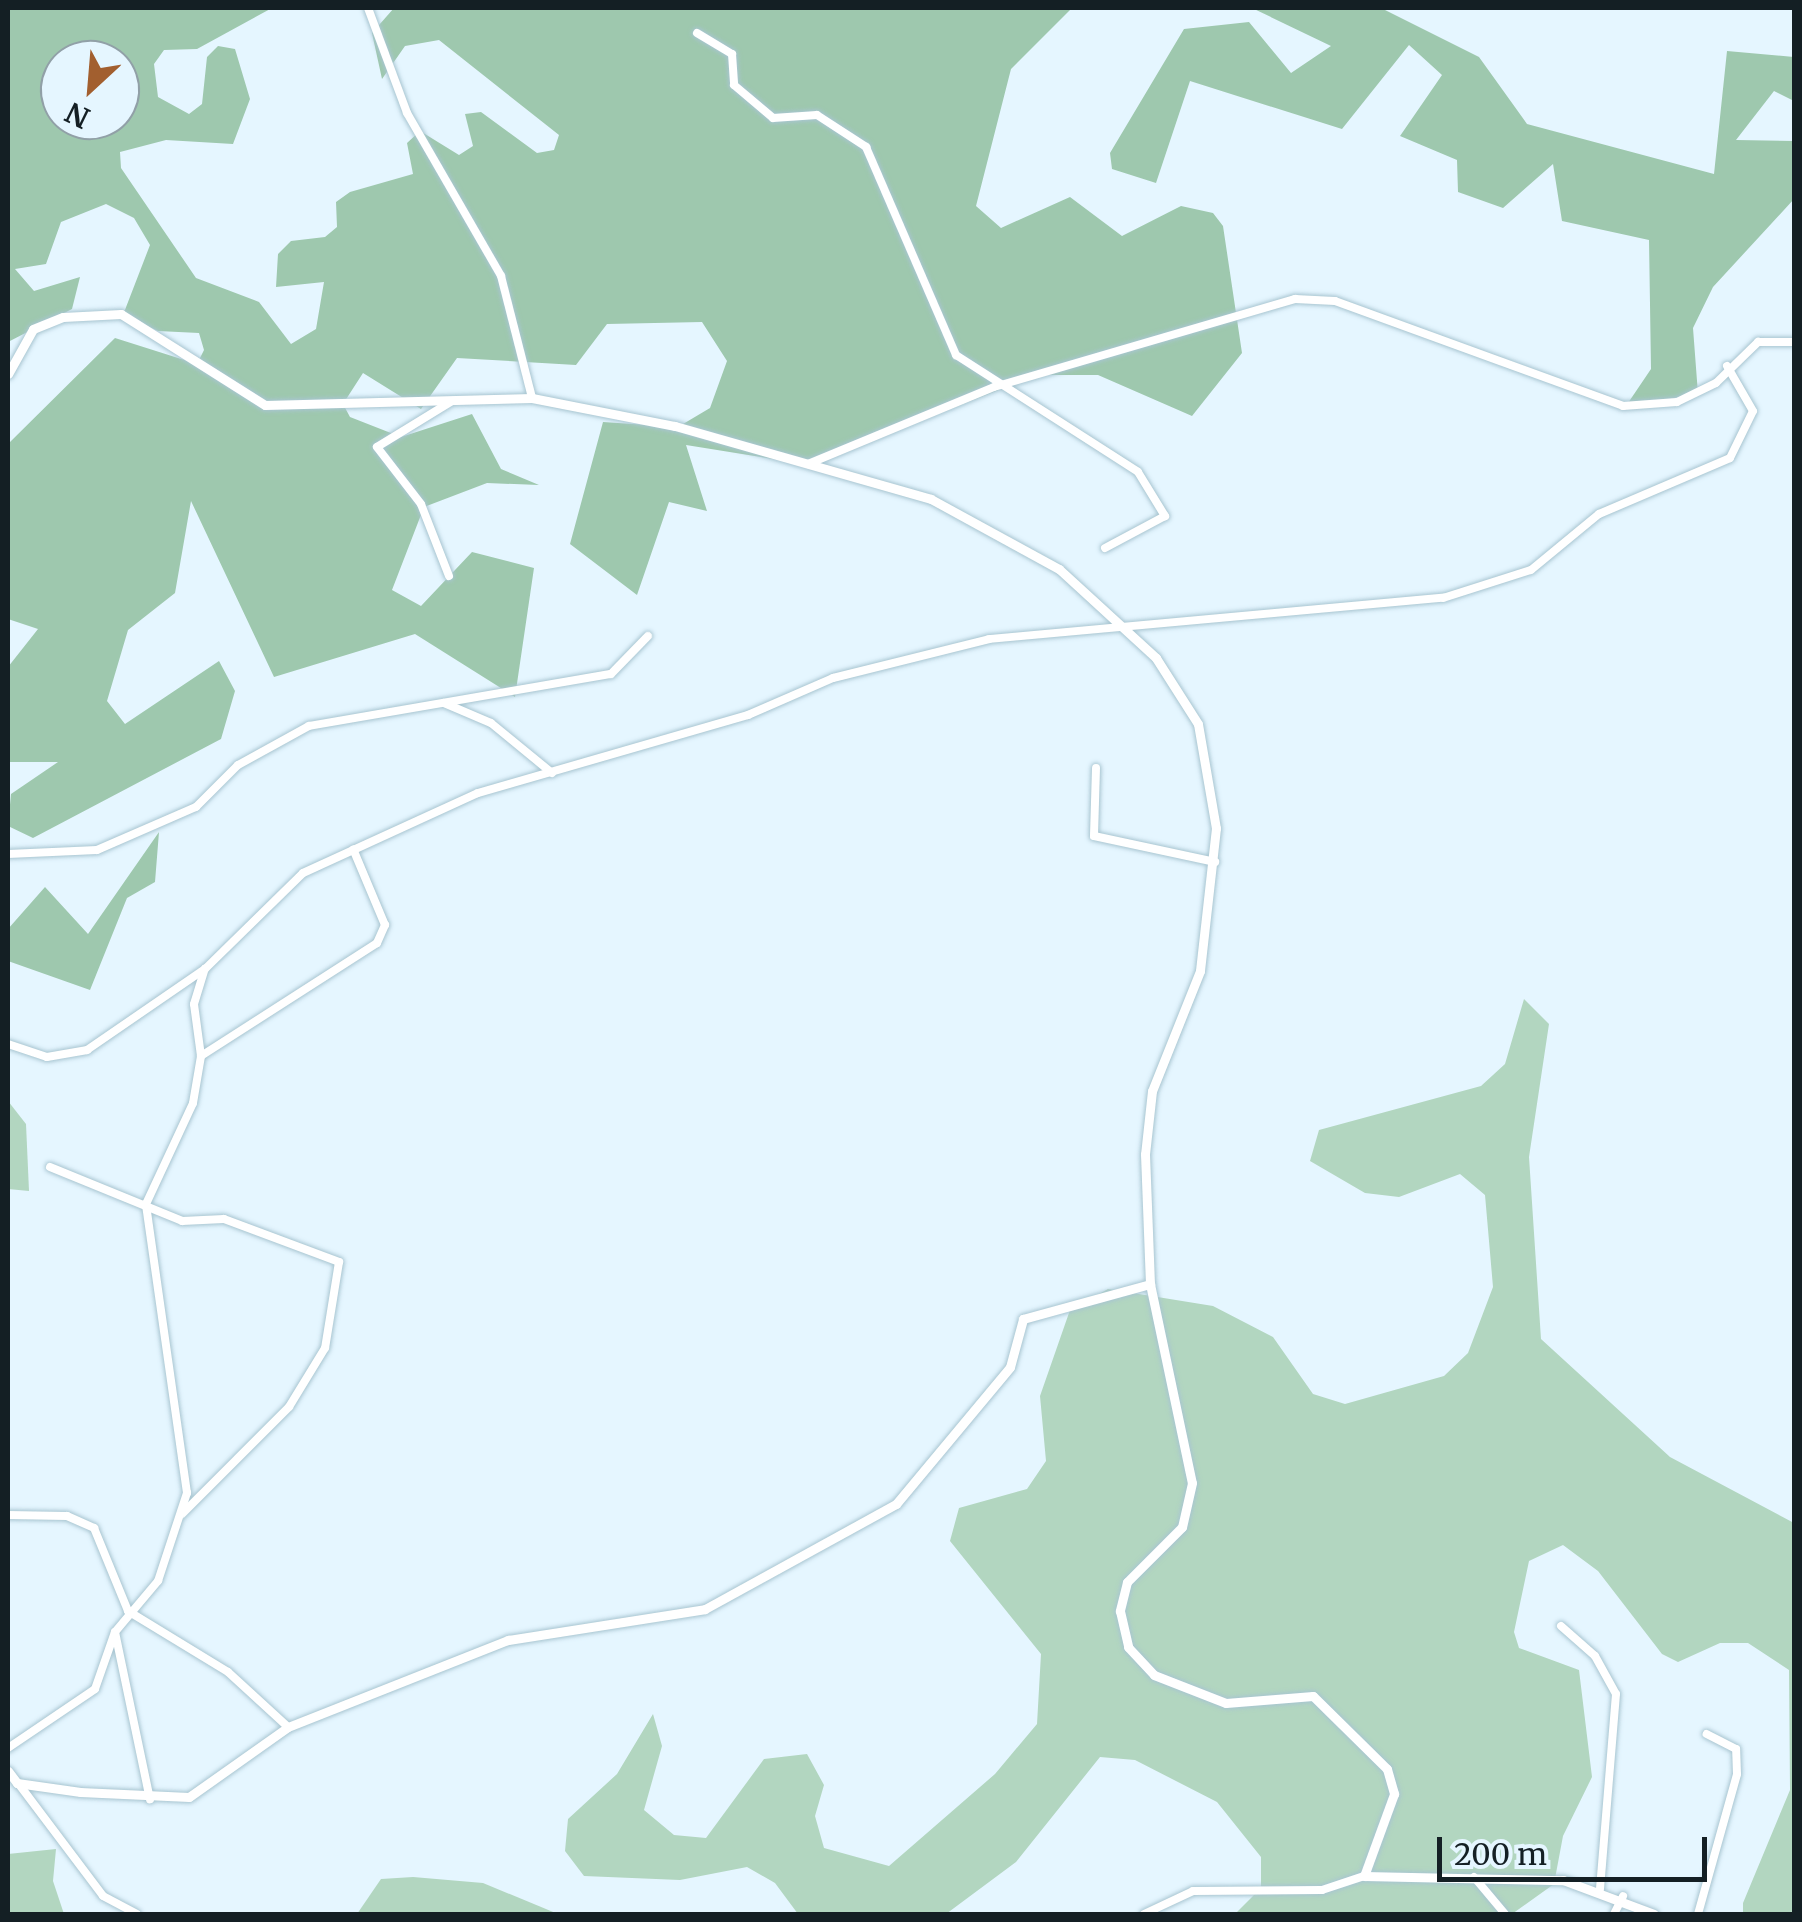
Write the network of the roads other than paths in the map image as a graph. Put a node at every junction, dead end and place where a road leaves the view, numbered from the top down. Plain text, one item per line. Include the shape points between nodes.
1 (368, 8) edge
2 (697, 33) dead end
3 (1794, 342) edge
4 (1727, 366) junction
5 (8, 374) edge
6 (994, 387) junction
7 (532, 398) junction
8 (452, 400) junction
9 (808, 464) junction
10 (1105, 548) dead end
11 (449, 576) dead end
12 (1120, 625) junction
13 (648, 636) dead end
14 (436, 701) junction
15 (1096, 768) dead end
16 (552, 773) junction
17 (354, 849) junction
18 (8, 854) edge
19 (1215, 862) junction
20 (204, 970) junction
21 (8, 1044) edge
22 (201, 1056) junction
23 (50, 1167) dead end
24 (146, 1204) junction
25 (1150, 1284) junction
26 (8, 1515) edge
27 (180, 1516) junction
28 (128, 1611) junction
29 (1561, 1626) dead end
30 (115, 1632) junction
31 (288, 1727) junction
32 (1707, 1734) dead end
33 (8, 1748) edge
34 (8, 1771) edge
35 (17, 1783) junction
36 (150, 1799) junction
37 (1364, 1876) junction
38 (1474, 1877) junction
39 (1600, 1890) junction
40 (1623, 1896) junction
41 (137, 1914) edge
42 (1144, 1914) edge
43 (1504, 1914) edge
44 (1614, 1914) edge
45 (1654, 1914) edge
46 (1698, 1914) edge

1 - 7 street via 407,114 502,276
2 - 6 street via 732,54 734,85 773,118 817,116 866,147 941,336
3 - 4 street via 1758,342
4 - 6 street via 1688,398 1624,406 1336,301 1295,298
4 - 12 street via 1753,411 1730,458 1599,514 1531,570 1443,598
5 - 8 street via 32,329 63,316 120,314 265,405
6 - 9 street
6 - 10 street via 1126,461 1164,505 1165,516
7 - 8 street
7 - 9 street
8 - 11 street via 377,447 421,504
9 - 12 street via 931,499 1013,540
12 - 16 street via 906,658
12 - 19 street via 1156,658 1198,724
13 - 14 street via 619,672 512,696
14 - 16 street via 491,723
14 - 18 street via 309,726 238,765 196,808 97,850
15 - 19 street via 1094,836
16 - 17 street via 478,793
17 - 20 street via 303,873
17 - 22 street via 385,925 377,943
19 - 25 street via 1200,971 1147,1118
20 - 21 street via 87,1050 47,1057
20 - 22 street via 193,1016
22 - 24 street via 193,1103
23 - 24 street
24 - 27 street via 189,1482
24 - 27 street via 182,1221 224,1220 339,1262 324,1348 288,1407
25 - 31 street via 1023,1319 1010,1367 896,1504 756,1586 706,1609 508,1640
25 - 37 street via 1191,1511 1127,1582 1120,1611 1128,1647 1190,1694 1226,1703 1302,1693 1326,1706 1387,1769 1394,1794
26 - 28 street via 67,1516 94,1528
27 - 28 street via 158,1581
28 - 30 street
28 - 31 street via 228,1672
29 - 39 street via 1595,1656 1616,1694
30 - 33 street via 94,1689
30 - 36 street
31 - 36 street via 188,1798
32 - 46 street via 1736,1749 1736,1790
34 - 35 street
35 - 36 street
35 - 41 street via 103,1896
37 - 38 street
37 - 42 street via 1322,1890 1193,1891
38 - 39 street
38 - 43 street
39 - 40 street
40 - 44 street
40 - 45 street

